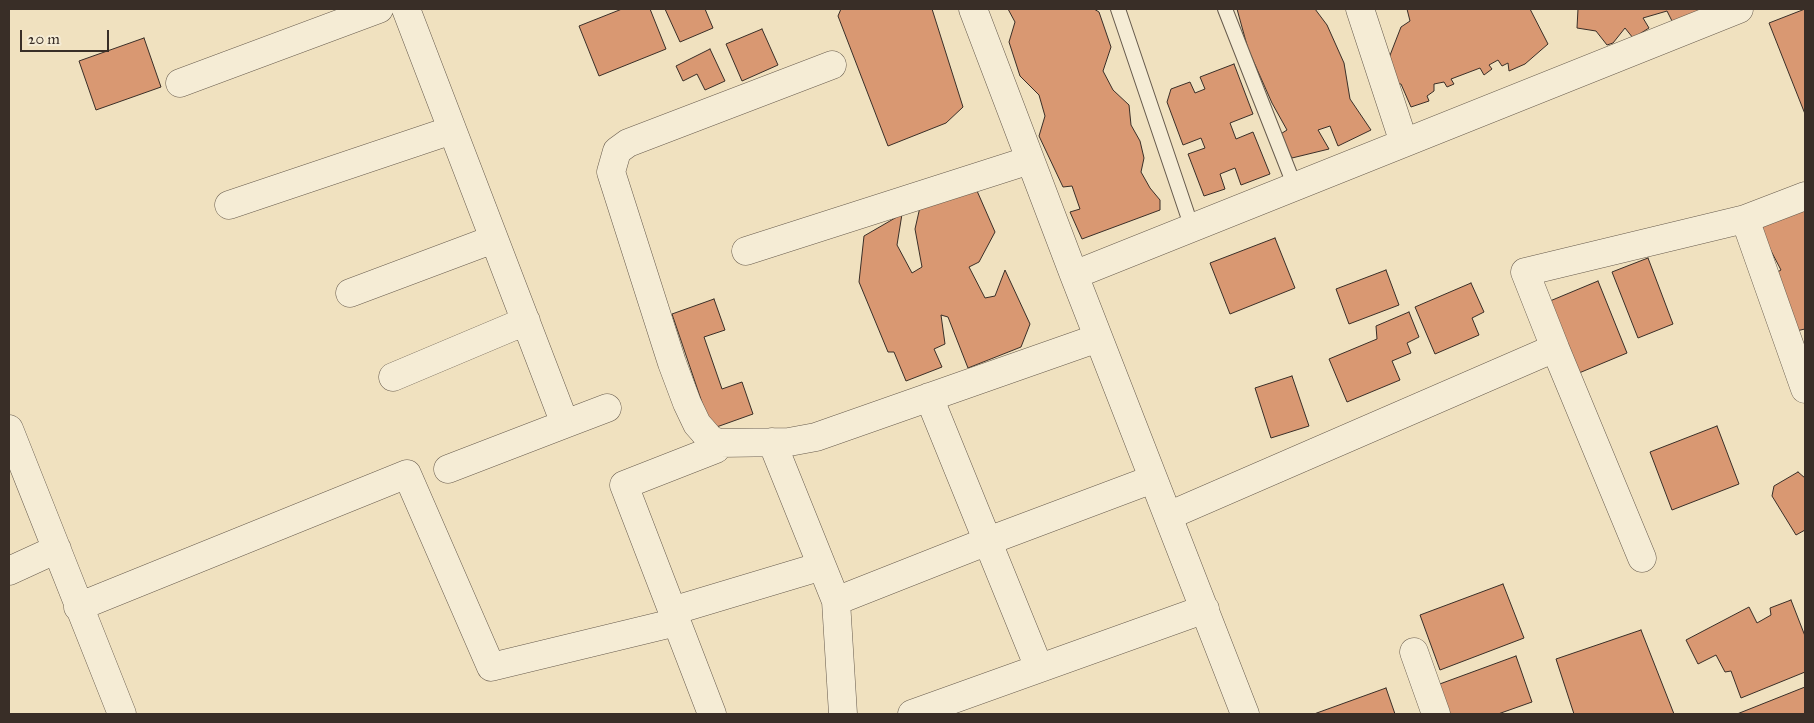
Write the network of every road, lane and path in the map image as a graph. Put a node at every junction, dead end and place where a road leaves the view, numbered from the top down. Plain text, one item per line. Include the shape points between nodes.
1 (379, 9) edge
2 (406, 9) edge
3 (973, 9) edge
4 (1118, 9) edge
5 (1225, 9) edge
6 (1360, 9) edge
7 (1739, 9) edge
8 (832, 65) dead end
9 (180, 83) dead end
10 (452, 130) junction
11 (1404, 142) junction
12 (1030, 160) junction
13 (1295, 186) junction
14 (1805, 196) edge
15 (229, 205) dead end
16 (1745, 219) junction
17 (1192, 228) junction
18 (494, 238) junction
19 (746, 251) dead end
20 (1074, 275) junction
21 (350, 293) dead end
22 (526, 321) junction
23 (1098, 338) junction
24 (1555, 348) junction
25 (392, 377) dead end
26 (1805, 389) edge
27 (929, 397) junction
28 (607, 408) dead end
29 (565, 424) junction
30 (9, 428) edge
31 (772, 442) junction
32 (720, 443) junction
33 (448, 470) dead end
34 (1153, 479) junction
35 (1168, 516) junction
36 (988, 541) junction
37 (57, 549) junction
38 (1642, 558) dead end
39 (822, 566) junction
40 (9, 571) edge
41 (836, 601) junction
42 (78, 607) junction
43 (1205, 609) junction
44 (675, 616) junction
45 (1414, 652) dead end
46 (1040, 668) junction
47 (122, 714) edge
48 (712, 714) edge
49 (843, 714) edge
50 (912, 714) edge
51 (1245, 714) edge
52 (1436, 714) edge

1 - 9 street
2 - 10 street
3 - 12 street
4 - 17 lane
5 - 13 lane
6 - 11 street
7 - 11 street
8 - 32 street via 617,151 611,172 672,363 697,424 711,440
10 - 15 street
10 - 18 street
11 - 13 street
12 - 19 street
12 - 20 street
13 - 17 street
14 - 16 street
16 - 24 street via 1525,272
16 - 26 street
17 - 20 street
18 - 21 street
18 - 22 street
20 - 23 street
22 - 25 street
22 - 29 street
23 - 27 street
23 - 34 street
24 - 35 street
24 - 38 street
27 - 31 street via 816,437
27 - 36 street
28 - 29 street
29 - 33 street
30 - 37 street
31 - 32 street
31 - 39 street
32 - 44 street via 716,449 624,485
34 - 35 street
34 - 36 street
35 - 43 street
36 - 41 street
36 - 46 street
37 - 40 street
37 - 42 street
39 - 41 street
39 - 44 street
41 - 49 street
42 - 44 street via 407,474 491,666
42 - 47 street
43 - 46 street
43 - 51 street
44 - 48 street
45 - 52 street
46 - 50 street

